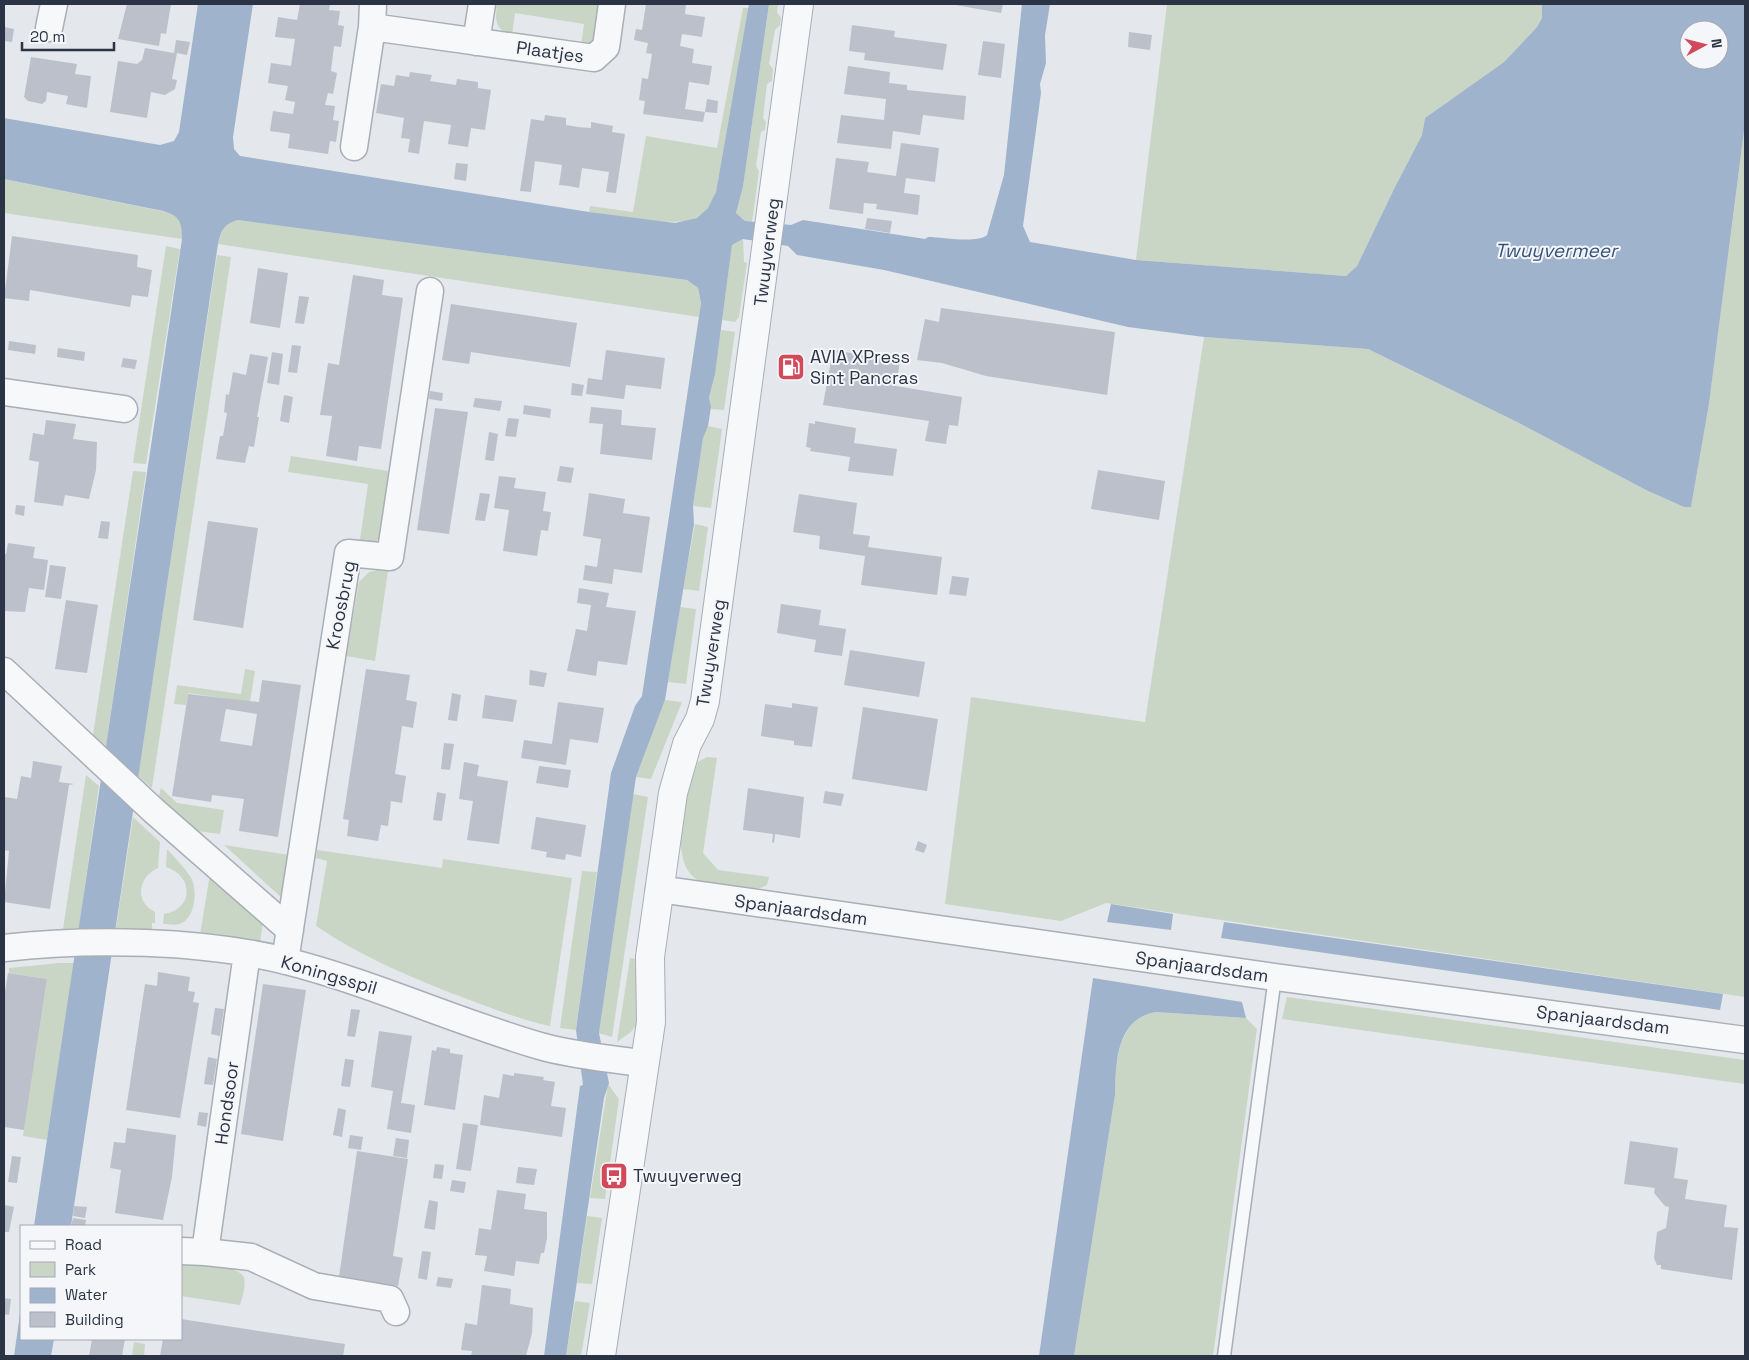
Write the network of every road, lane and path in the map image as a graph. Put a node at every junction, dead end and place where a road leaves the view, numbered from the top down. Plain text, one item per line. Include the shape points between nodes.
1 (482, 4) edge
2 (612, 4) edge
3 (799, 4) edge
4 (373, 15) edge
5 (476, 42) junction
6 (354, 147) dead end
7 (430, 291) dead end
8 (4, 392) edge
9 (124, 408) dead end
10 (4, 671) edge
11 (659, 889) junction
12 (290, 930) junction
13 (4, 948) edge
14 (247, 953) junction
15 (285, 961) junction
16 (1275, 977) junction
17 (1745, 1040) edge
18 (645, 1064) junction
19 (193, 1252) edge
20 (396, 1312) dead end
21 (601, 1356) edge
22 (1224, 1356) edge

1 - 5 street
2 - 5 street, Plaatjes via 606,47 594,58
3 - 11 street, Twuyverweg via 705,701 687,744 673,793
4 - 5 street, Plaatjes
4 - 6 street, Plaatjes
7 - 12 street, Kroosbrug via 390,557 348,553
8 - 9 street
10 - 12 street, Koningsspil
11 - 16 street, Spanjaardsdam
11 - 18 street, Twuyverweg via 650,956 652,1011
12 - 15 street, Kroosbrug
13 - 14 street, Koningsspil via 62,942 187,946
14 - 15 street, Koningsspil
14 - 19 street, Hondsoor
15 - 18 street, Koningsspil via 355,981 541,1046
16 - 17 street, Spanjaardsdam
16 - 22 lane
18 - 21 street, Twuyverweg
19 - 20 street, Hondsoor via 252,1257 314,1286 390,1299

